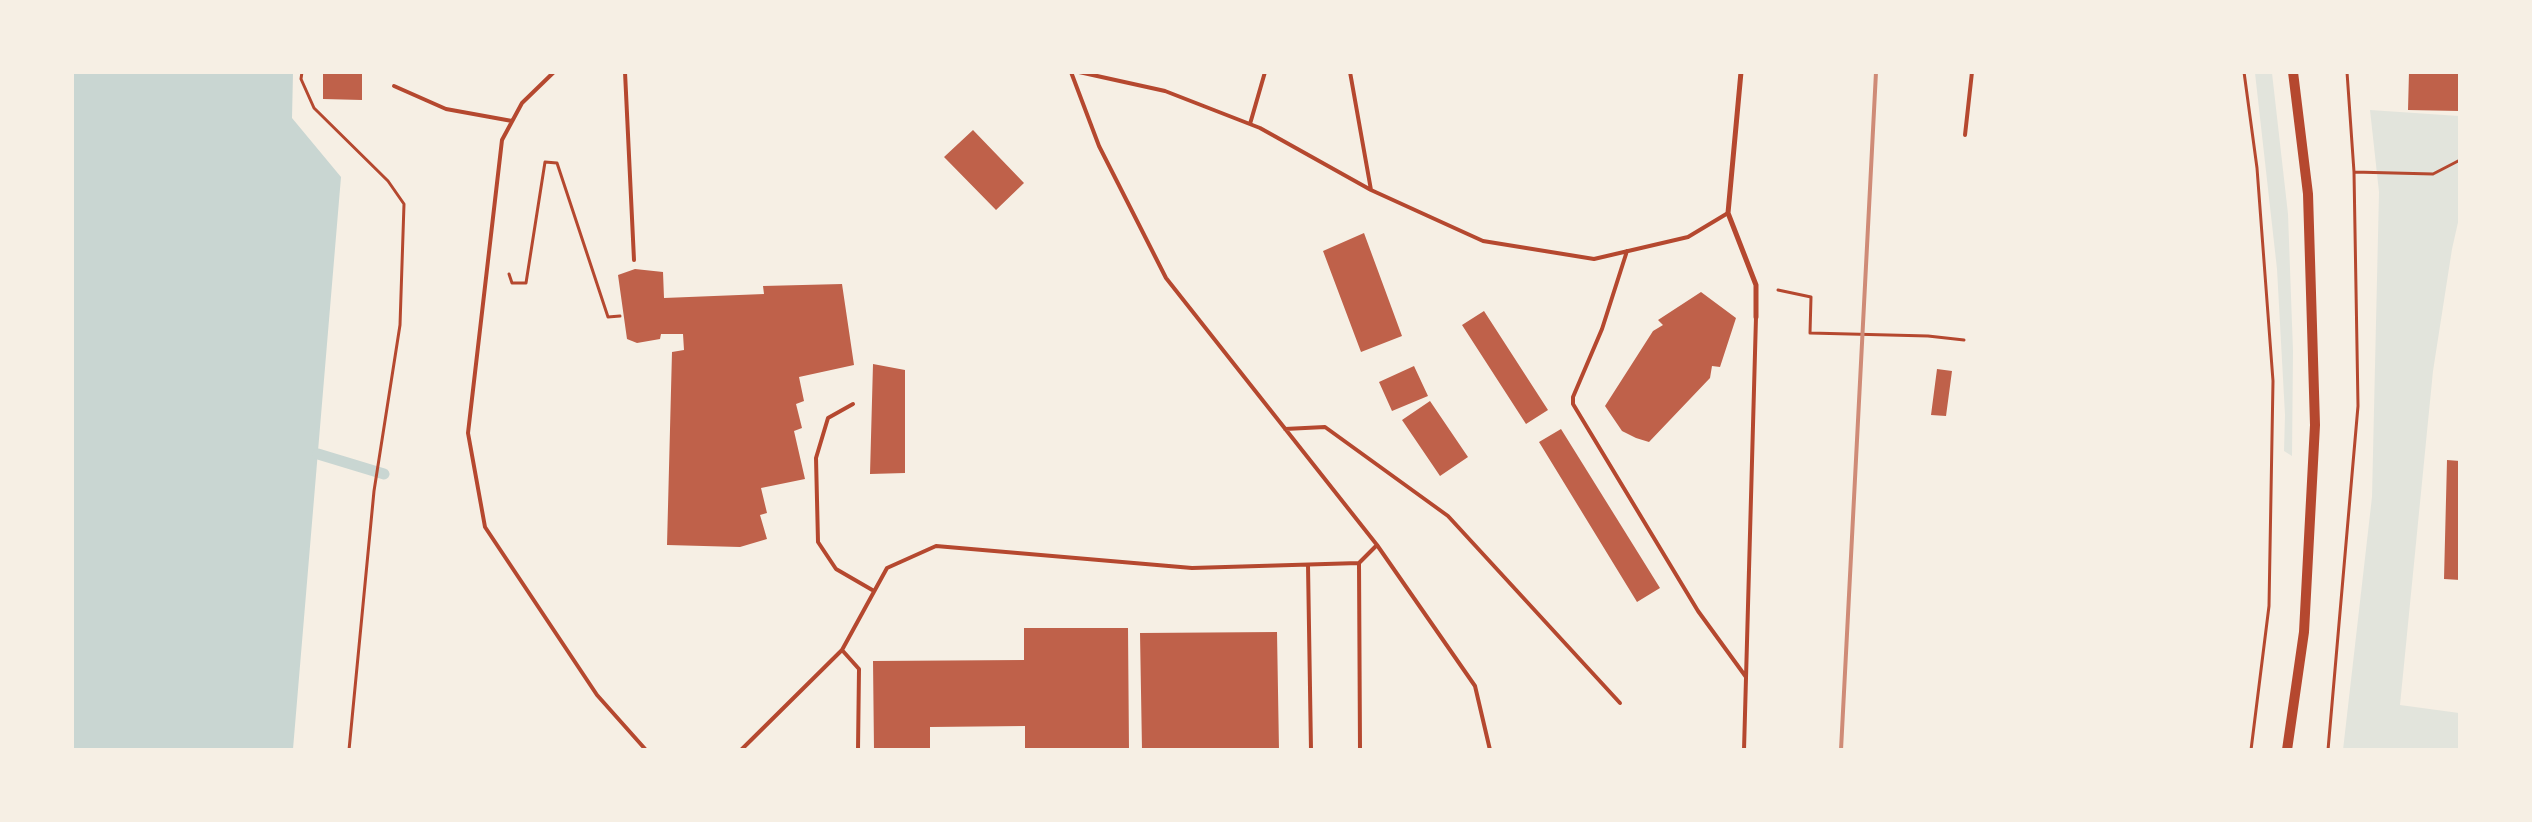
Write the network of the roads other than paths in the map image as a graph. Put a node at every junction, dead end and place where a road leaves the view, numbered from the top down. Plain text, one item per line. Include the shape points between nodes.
1 (554, 72) edge
2 (625, 72) edge
3 (1071, 72) edge
4 (1078, 72) edge
5 (1265, 72) edge
6 (1350, 72) edge
7 (1741, 72) edge
8 (1972, 72) edge
9 (2293, 72) edge
10 (394, 86) dead end
11 (512, 121) junction
12 (1250, 124) junction
13 (1965, 135) dead end
14 (1371, 190) junction
15 (1728, 214) junction
16 (1627, 251) junction
17 (634, 260) dead end
18 (1756, 317) joint
19 (853, 404) dead end
20 (1285, 429) junction
21 (1377, 545) junction
22 (1359, 563) junction
23 (1308, 565) junction
24 (874, 591) junction
25 (842, 650) junction
26 (1746, 677) junction
27 (1620, 703) dead end
28 (646, 750) edge
29 (741, 750) edge
30 (858, 750) edge
31 (1311, 750) edge
32 (1360, 750) edge
33 (1490, 750) edge
34 (1744, 750) edge
35 (2287, 750) edge

1 - 11 lane via 522,103
2 - 17 lane
3 - 20 lane via 1099,146 1166,278
4 - 12 lane via 1165,91
5 - 12 lane
6 - 14 lane
7 - 15 street
8 - 13 lane
9 - 35 main road via 2308,194 2315,425 2304,632
10 - 11 lane via 446,109
11 - 28 lane via 502,140 468,432 485,527 597,695
12 - 14 lane
14 - 16 lane via 1483,241 1594,259
15 - 16 lane via 1688,237
15 - 18 street via 1756,285
16 - 26 lane via 1573,404 1698,611
18 - 26 lane
19 - 24 lane via 828,418 816,458 818,542 836,569
20 - 21 lane
20 - 27 lane via 1325,427 1448,516
21 - 22 lane
21 - 33 lane via 1475,686
22 - 23 lane
22 - 32 lane
23 - 24 lane via 1192,568 936,546 887,568
23 - 31 lane
24 - 25 lane
25 - 29 lane
25 - 30 lane via 859,669
26 - 34 lane

